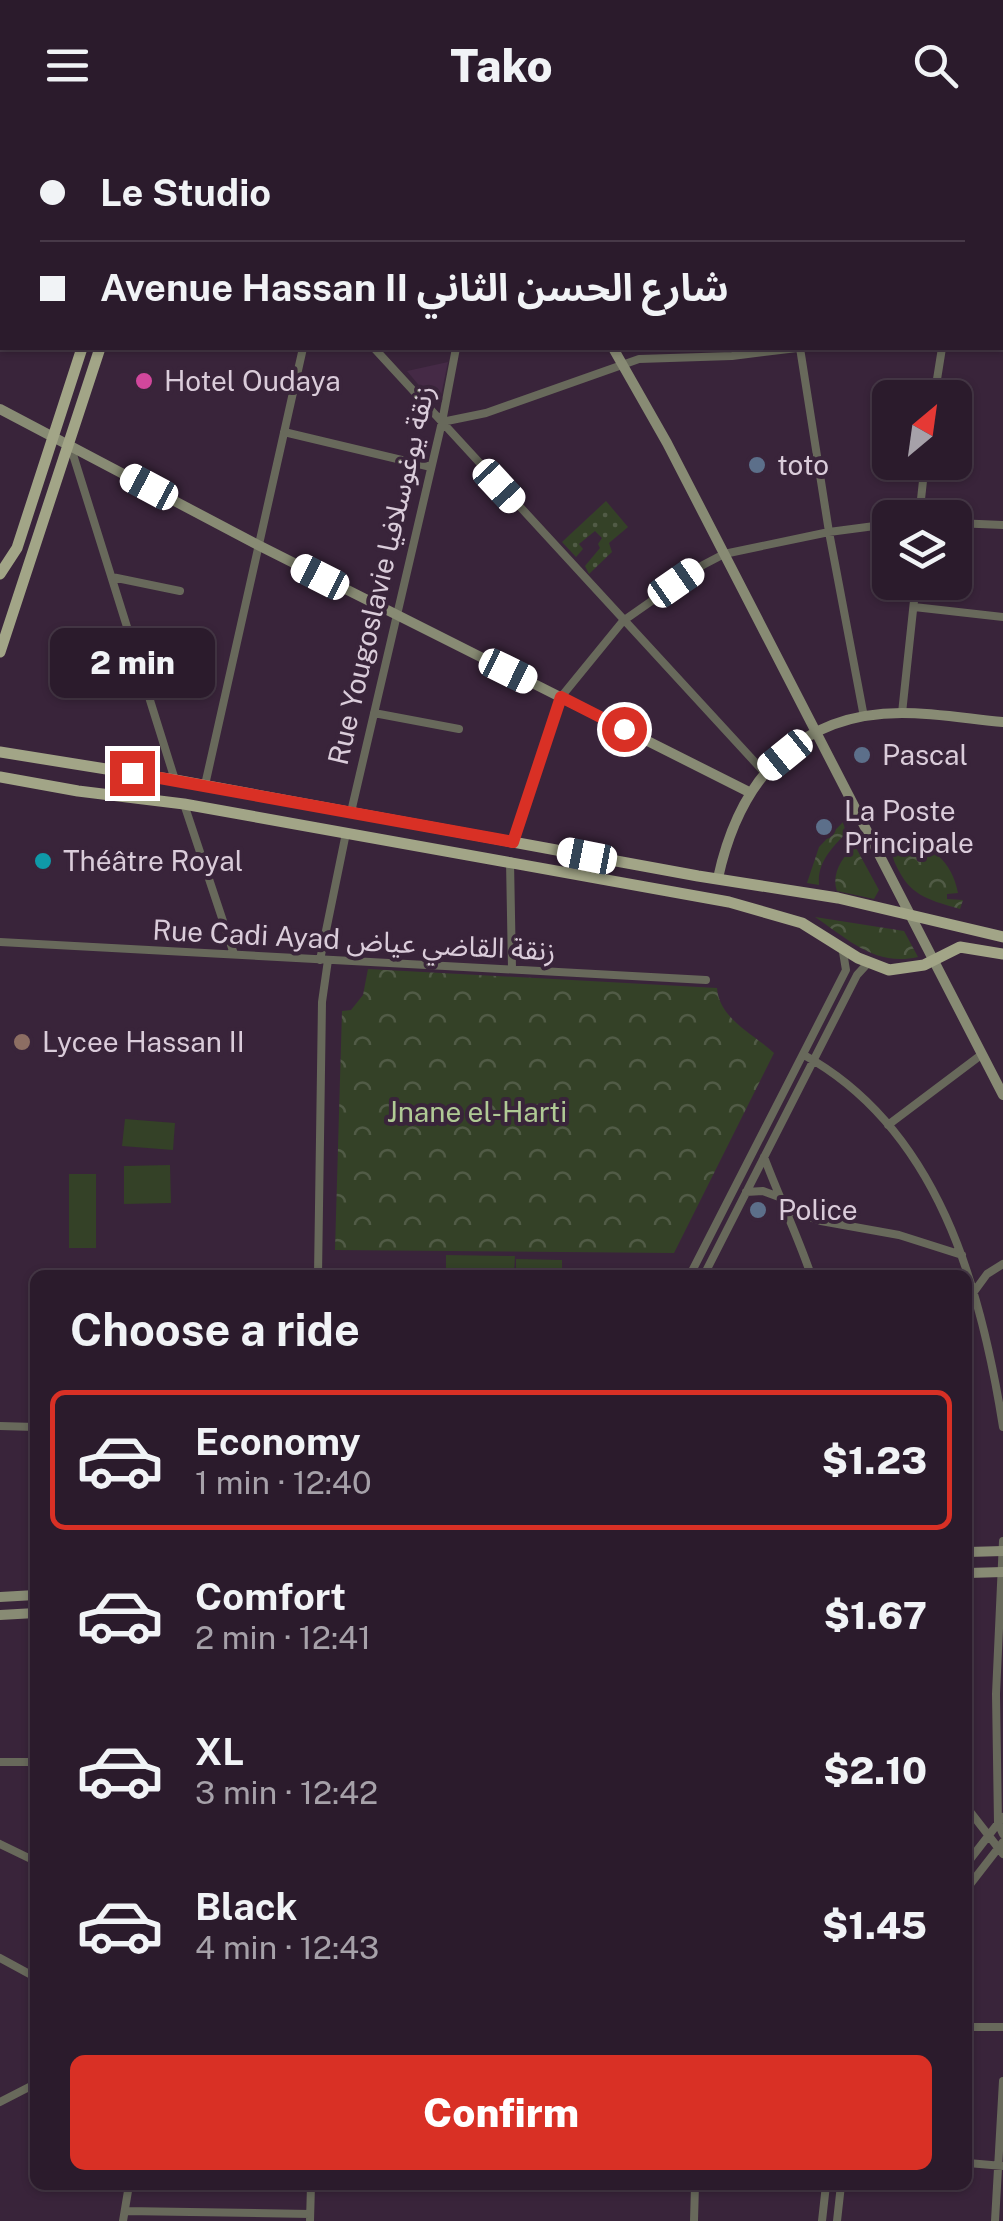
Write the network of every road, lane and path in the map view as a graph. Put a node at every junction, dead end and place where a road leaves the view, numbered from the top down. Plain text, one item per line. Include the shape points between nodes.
1 (81, 350) edge
2 (99, 350) edge
3 (302, 350) edge
4 (376, 350) edge
5 (456, 350) edge
6 (614, 350) edge
7 (766, 350) edge
8 (799, 350) edge
9 (942, 350) edge
10 (732, 352) edge
11 (623, 366) junction
12 (937, 380) edge
13 (0, 409) edge
14 (442, 422) junction
15 (284, 432) junction
16 (54, 437) junction
17 (70, 445) junction
18 (431, 467) junction
19 (972, 523) edge
20 (1003, 525) edge
21 (872, 526) edge
22 (828, 532) junction
23 (258, 546) junction
24 (724, 554) junction
25 (14, 556) junction
26 (0, 564) edge
27 (0, 574) edge
28 (112, 576) junction
29 (180, 591) dead end
30 (915, 600) edge
31 (914, 608) junction
32 (396, 616) junction
33 (1003, 617) edge
34 (623, 620) junction
35 (0, 652) edge
36 (561, 697) junction
37 (374, 713) junction
38 (902, 713) junction
39 (864, 716) junction
40 (1003, 722) edge
41 (458, 729) dead end
42 (817, 734) junction
43 (0, 752) edge
44 (764, 772) junction
45 (0, 777) edge
46 (175, 780) junction
47 (205, 785) junction
48 (749, 792) junction
49 (184, 804) junction
50 (351, 812) junction
51 (346, 832) junction
52 (513, 842) junction
53 (510, 861) junction
54 (718, 878) junction
55 (907, 912) junction
56 (1003, 937) edge
57 (0, 942) edge
58 (841, 948) junction
59 (234, 954) junction
60 (1003, 954) edge
61 (324, 960) junction
62 (933, 961) junction
63 (868, 963) junction
64 (512, 969) junction
65 (706, 980) dead end
66 (804, 1055) junction
67 (982, 1055) junction
68 (813, 1060) junction
69 (1003, 1095) edge
70 (888, 1125) junction
71 (764, 1157) junction
72 (746, 1192) junction
73 (778, 1197) junction
74 (788, 1210) junction
75 (962, 1255) junction
76 (1003, 1264) edge
77 (318, 1270) edge
78 (693, 1270) edge
79 (707, 1270) edge
80 (809, 1270) edge
81 (968, 1270) edge
82 (972, 1281) edge
83 (976, 1292) junction
84 (972, 1296) edge
85 (0, 1426) edge
86 (30, 1427) edge
87 (1003, 1427) edge
88 (1003, 1541) edge
89 (1002, 1551) edge
90 (972, 1552) edge
91 (1001, 1571) edge
92 (972, 1572) edge
93 (30, 1596) edge
94 (0, 1597) edge
95 (30, 1614) edge
96 (0, 1615) edge
97 (0, 1762) edge
98 (30, 1762) edge
99 (972, 1814) edge
100 (1000, 1820) edge
101 (989, 1834) junction
102 (1003, 1834) edge
103 (0, 1844) edge
104 (1001, 1848) edge
105 (972, 1857) edge
106 (30, 1859) edge
107 (972, 1882) edge
108 (0, 1958) edge
109 (30, 1975) edge
110 (1003, 2027) edge
111 (972, 2028) edge
112 (1003, 2081) edge
113 (30, 2087) edge
114 (0, 2102) edge
115 (972, 2164) edge
116 (1001, 2166) edge
117 (127, 2190) edge
118 (311, 2190) edge
119 (695, 2190) edge
120 (825, 2190) edge
121 (840, 2190) edge
122 (124, 2216) edge
123 (310, 2218) edge
124 (694, 2221) edge
125 (822, 2221) edge
126 (837, 2221) edge
127 (995, 2221) edge

1 - 16 main road
2 - 17 main road
3 - 15 street
4 - 14 street
5 - 14 street, Rue Yougoslavie زنقة يوغوسلافيا
6 - 11 street
7 - 10 street
8 - 22 street
9 - 12 street
10 - 11 street
11 - 14 street
11 - 24 street
13 - 16 street
14 - 18 street, Rue Yougoslavie زنقة يوغوسلافيا
14 - 34 street
15 - 18 street
15 - 23 street
16 - 17 street
16 - 25 main road
17 - 23 street
17 - 28 street
17 - 35 main road
18 - 32 street, Rue Yougoslavie زنقة يوغوسلافيا
19 - 20 street
21 - 22 street
22 - 24 street
22 - 39 street
23 - 32 street
23 - 47 street
24 - 34 street
24 - 42 street
25 - 26 main road
25 - 27 main road
28 - 29 street
28 - 46 street
30 - 31 street
31 - 33 street
31 - 38 street
32 - 36 street
32 - 37 street, Rue Yougoslavie زنقة يوغوسلافيا
34 - 36 street
34 - 44 street
36 - 48 street
36 - 52 street
37 - 41 street
37 - 50 street, Rue Yougoslavie زنقة يوغوسلافيا
38 - 39 street
38 - 40 street
39 - 42 street
42 - 44 street
42 - 55 street
43 - 46 main road
44 - 48 street
45 - 49 main road
46 - 47 main road
47 - 50 main road
48 - 54 street
49 - 51 main road
49 - 59 street
50 - 52 main road
51 - 53 main road
51 - 61 street
52 - 54 main road
53 - 58 main road via 748,907 802,923
53 - 64 street
54 - 55 main road
55 - 56 main road
55 - 62 street
57 - 59 street, Rue Cadi Ayad زنقة القاضي عياض
58 - 63 main road
58 - 66 street via 846,970
59 - 61 street, Rue Cadi Ayad زنقة القاضي عياض
60 - 62 main road via 960,948
61 - 64 street, Rue Cadi Ayad زنقة القاضي عياض
61 - 77 street
62 - 63 main road via 899,971
62 - 67 street
63 - 68 street
64 - 65 street, Rue Cadi Ayad زنقة القاضي عياض
66 - 68 street
66 - 78 street
67 - 69 street
67 - 70 street
68 - 70 street
68 - 71 street
70 - 75 street via 940,1203
71 - 72 street
71 - 73 street
72 - 73 street
72 - 79 street
73 - 74 street
74 - 75 street
74 - 80 street
75 - 81 street
76 - 83 street
82 - 83 street
83 - 84 street
83 - 87 street
85 - 86 street
88 - 89 street
89 - 90 street
89 - 91 street
91 - 92 street
91 - 100 street
93 - 94 street
95 - 96 street
97 - 98 street
99 - 101 street
100 - 101 street
100 - 102 street
101 - 104 street
101 - 105 street
103 - 106 street
104 - 107 street
108 - 109 street
110 - 111 street
112 - 116 street
113 - 114 street
115 - 116 street
116 - 127 street
117 - 122 street
118 - 123 street
119 - 124 street
120 - 125 street
121 - 126 street
122 - 123 street

